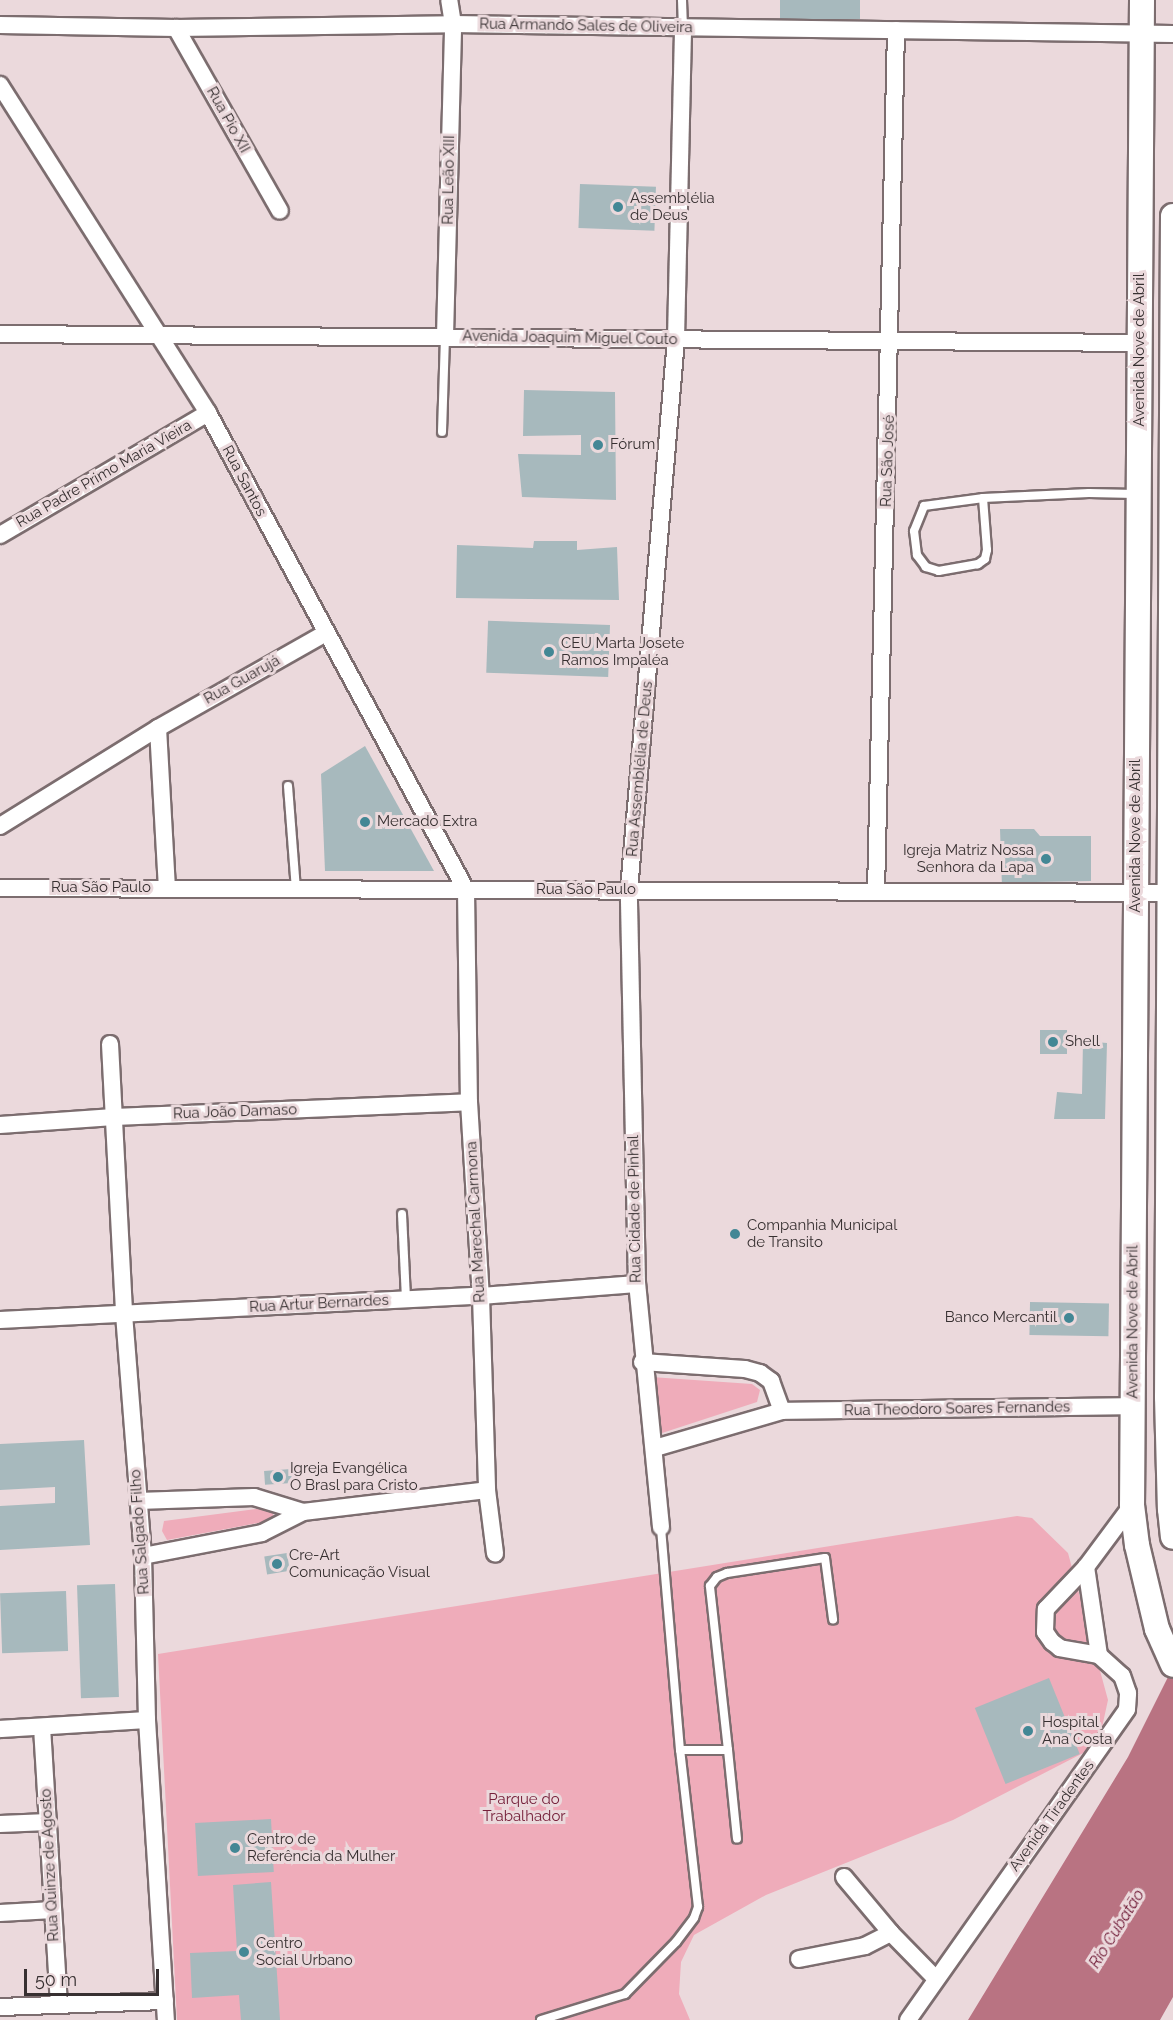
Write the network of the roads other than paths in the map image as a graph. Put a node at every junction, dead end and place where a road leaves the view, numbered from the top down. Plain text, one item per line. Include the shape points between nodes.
1 (449, 0) edge
2 (682, 0) edge
3 (1142, 0) edge
4 (453, 24) junction
5 (0, 25) edge
6 (683, 27) junction
7 (176, 28) junction
8 (897, 30) junction
9 (1142, 34) junction
10 (1173, 34) edge
11 (0, 85) edge
12 (280, 211) dead end
13 (1173, 216) edge
14 (0, 334) edge
15 (161, 336) junction
16 (445, 336) junction
17 (676, 339) junction
18 (891, 341) junction
19 (1140, 343) junction
20 (208, 413) junction
21 (442, 432) dead end
22 (1139, 495) junction
23 (983, 498) junction
24 (0, 535) edge
25 (326, 633) junction
26 (158, 728) junction
27 (288, 786) dead end
28 (0, 826) edge
29 (0, 888) edge
30 (167, 888) junction
31 (296, 889) junction
32 (466, 890) junction
33 (629, 890) junction
34 (876, 891) junction
35 (1136, 892) junction
36 (1171, 893) edge
37 (110, 1044) dead end
38 (470, 1102) junction
39 (114, 1117) junction
40 (0, 1125) edge
41 (402, 1214) dead end
42 (637, 1284) junction
43 (481, 1296) junction
44 (406, 1300) junction
45 (124, 1314) junction
46 (0, 1320) edge
47 (642, 1362) junction
48 (1133, 1406) junction
49 (782, 1411) junction
50 (1168, 1437) junction
51 (655, 1448) junction
52 (487, 1490) junction
53 (138, 1501) junction
54 (1132, 1505) junction
55 (303, 1512) junction
56 (661, 1527) joint
57 (1173, 1537) edge
58 (1137, 1545) junction
59 (1099, 1549) junction
60 (495, 1553) dead end
61 (143, 1556) junction
62 (1086, 1567) junction
63 (833, 1619) dead end
64 (1099, 1655) junction
65 (1173, 1665) edge
66 (147, 1720) junction
67 (42, 1726) junction
68 (0, 1729) edge
69 (680, 1750) junction
70 (728, 1750) junction
71 (48, 1822) junction
72 (0, 1824) edge
73 (737, 1839) dead end
74 (844, 1877) dead end
75 (53, 1910) junction
76 (0, 1913) edge
77 (891, 1933) junction
78 (799, 1959) dead end
79 (936, 1979) junction
80 (165, 2001) junction
81 (59, 2003) junction
82 (0, 2007) edge
83 (166, 2020) edge
84 (541, 2020) edge
85 (908, 2020) edge

1 - 4 street, Rua Leão XIII
2 - 6 lane, Rua Assemblélia de Deus
3 - 9 main road, Avenida Nove de Abril
4 - 6 street, Rua Armando Sales de Oliveira
4 - 7 street, Rua Armando Sales de Oliveira
4 - 16 street, Rua Leão XIII
5 - 7 street, Rua Armando Sales de Oliveira
6 - 8 street, Rua Armando Sales de Oliveira
6 - 17 street, Rua Assemblélia de Deus
7 - 12 street, Rua Pio XII
8 - 9 street, Rua Armando Sales de Oliveira
8 - 18 street, Rua São José
9 - 10 street, Rua Armando Sales de Oliveira
9 - 19 main road, Avenida Nove de Abril
11 - 15 street, Rua Santos
13 - 36 main road
14 - 15 street, Avenida Joaquim Miguel Couto
15 - 16 street, Avenida Joaquim Miguel Couto
15 - 20 street, Rua Santos
16 - 17 street, Avenida Joaquim Miguel Couto
16 - 21 lane
17 - 18 street, Avenida Joaquim Miguel Couto
17 - 33 street, Rua Assemblélia de Deus
18 - 19 street, Avenida Joaquim Miguel Couto
18 - 34 street, Rua São José
19 - 22 main road, Avenida Nove de Abril
20 - 24 street, Rua Padre Primo Maria Vieira
20 - 25 street, Rua Santos
22 - 23 lane
22 - 35 main road, Avenida Nove de Abril
23 - 23 lane via 924,506 914,531 916,555 926,567 939,571 985,560
25 - 26 street, Rua Guarujá
25 - 32 street, Rua Santos
26 - 28 street, Rua Guarujá
26 - 30 street
27 - 31 lane
29 - 30 street, Rua São Paulo
30 - 31 street, Rua São Paulo
31 - 32 street, Rua São Paulo
32 - 33 street, Rua São Paulo
32 - 38 street, Rua Marechal Carmona
33 - 34 street, Rua São Paulo
33 - 42 street, Rua Cidade de Pinhal
34 - 35 street, Rua São Paulo
35 - 36 street, Rua São Paulo
35 - 48 main road, Avenida Nove de Abril
36 - 50 main road
37 - 39 street, Rua Salgado Filho
38 - 39 street, Rua João Damaso
38 - 43 street, Rua Marechal Carmona
39 - 40 street, Rua João Damaso
39 - 45 street, Rua Salgado Filho
41 - 44 lane
42 - 43 street, Rua Artur Bernardes
42 - 47 street, Rua Cidade de Pinhal
43 - 44 street, Rua Artur Bernardes
43 - 52 street, Rua Marechal Carmona
44 - 45 street, Rua Artur Bernardes
45 - 46 street, Rua Artur Bernardes
45 - 53 street, Rua Salgado Filho
47 - 49 street via 760,1373 771,1382
47 - 51 street, Rua Cidade de Pinhal
48 - 49 street, Rua Theodoro Soares Fernandes
48 - 50 main road via 1153,1412
48 - 54 main road, Avenida Nove de Abril
49 - 51 street, Rua Theodoro Soares Fernandes
50 - 57 main road
51 - 56 street, Rua Cidade de Pinhal
52 - 55 street
52 - 60 street, Rua Marechal Carmona
53 - 55 street via 254,1497
53 - 61 street, Rua Salgado Filho
54 - 58 main road, Avenida Nove de Abril
54 - 59 street
55 - 61 street via 262,1533
56 - 69 lane
58 - 59 street
58 - 65 main road, Avenida Nove de Abril via 1157,1629
59 - 62 street
61 - 66 street, Rua Salgado Filho
62 - 64 street
62 - 64 street via 1046,1609 1045,1632 1060,1648
63 - 70 lane via 825,1558 717,1577 710,1586
64 - 79 street, Avenida Tiradentes via 1122,1676 1128,1693 1126,1709
66 - 67 street
66 - 80 street, Rua Salgado Filho
67 - 68 street
67 - 71 street, Rua Quinze de Agosto
69 - 70 lane
69 - 84 lane via 698,1907 694,1918 625,1994
70 - 73 lane
71 - 72 street
71 - 75 street, Rua Quinze de Agosto
74 - 77 street
75 - 76 street
75 - 81 street, Rua Quinze de Agosto
77 - 78 street via 865,1946
77 - 79 street
79 - 85 street, Avenida Tiradentes
80 - 81 street
80 - 83 street, Rua Salgado Filho
81 - 82 street

